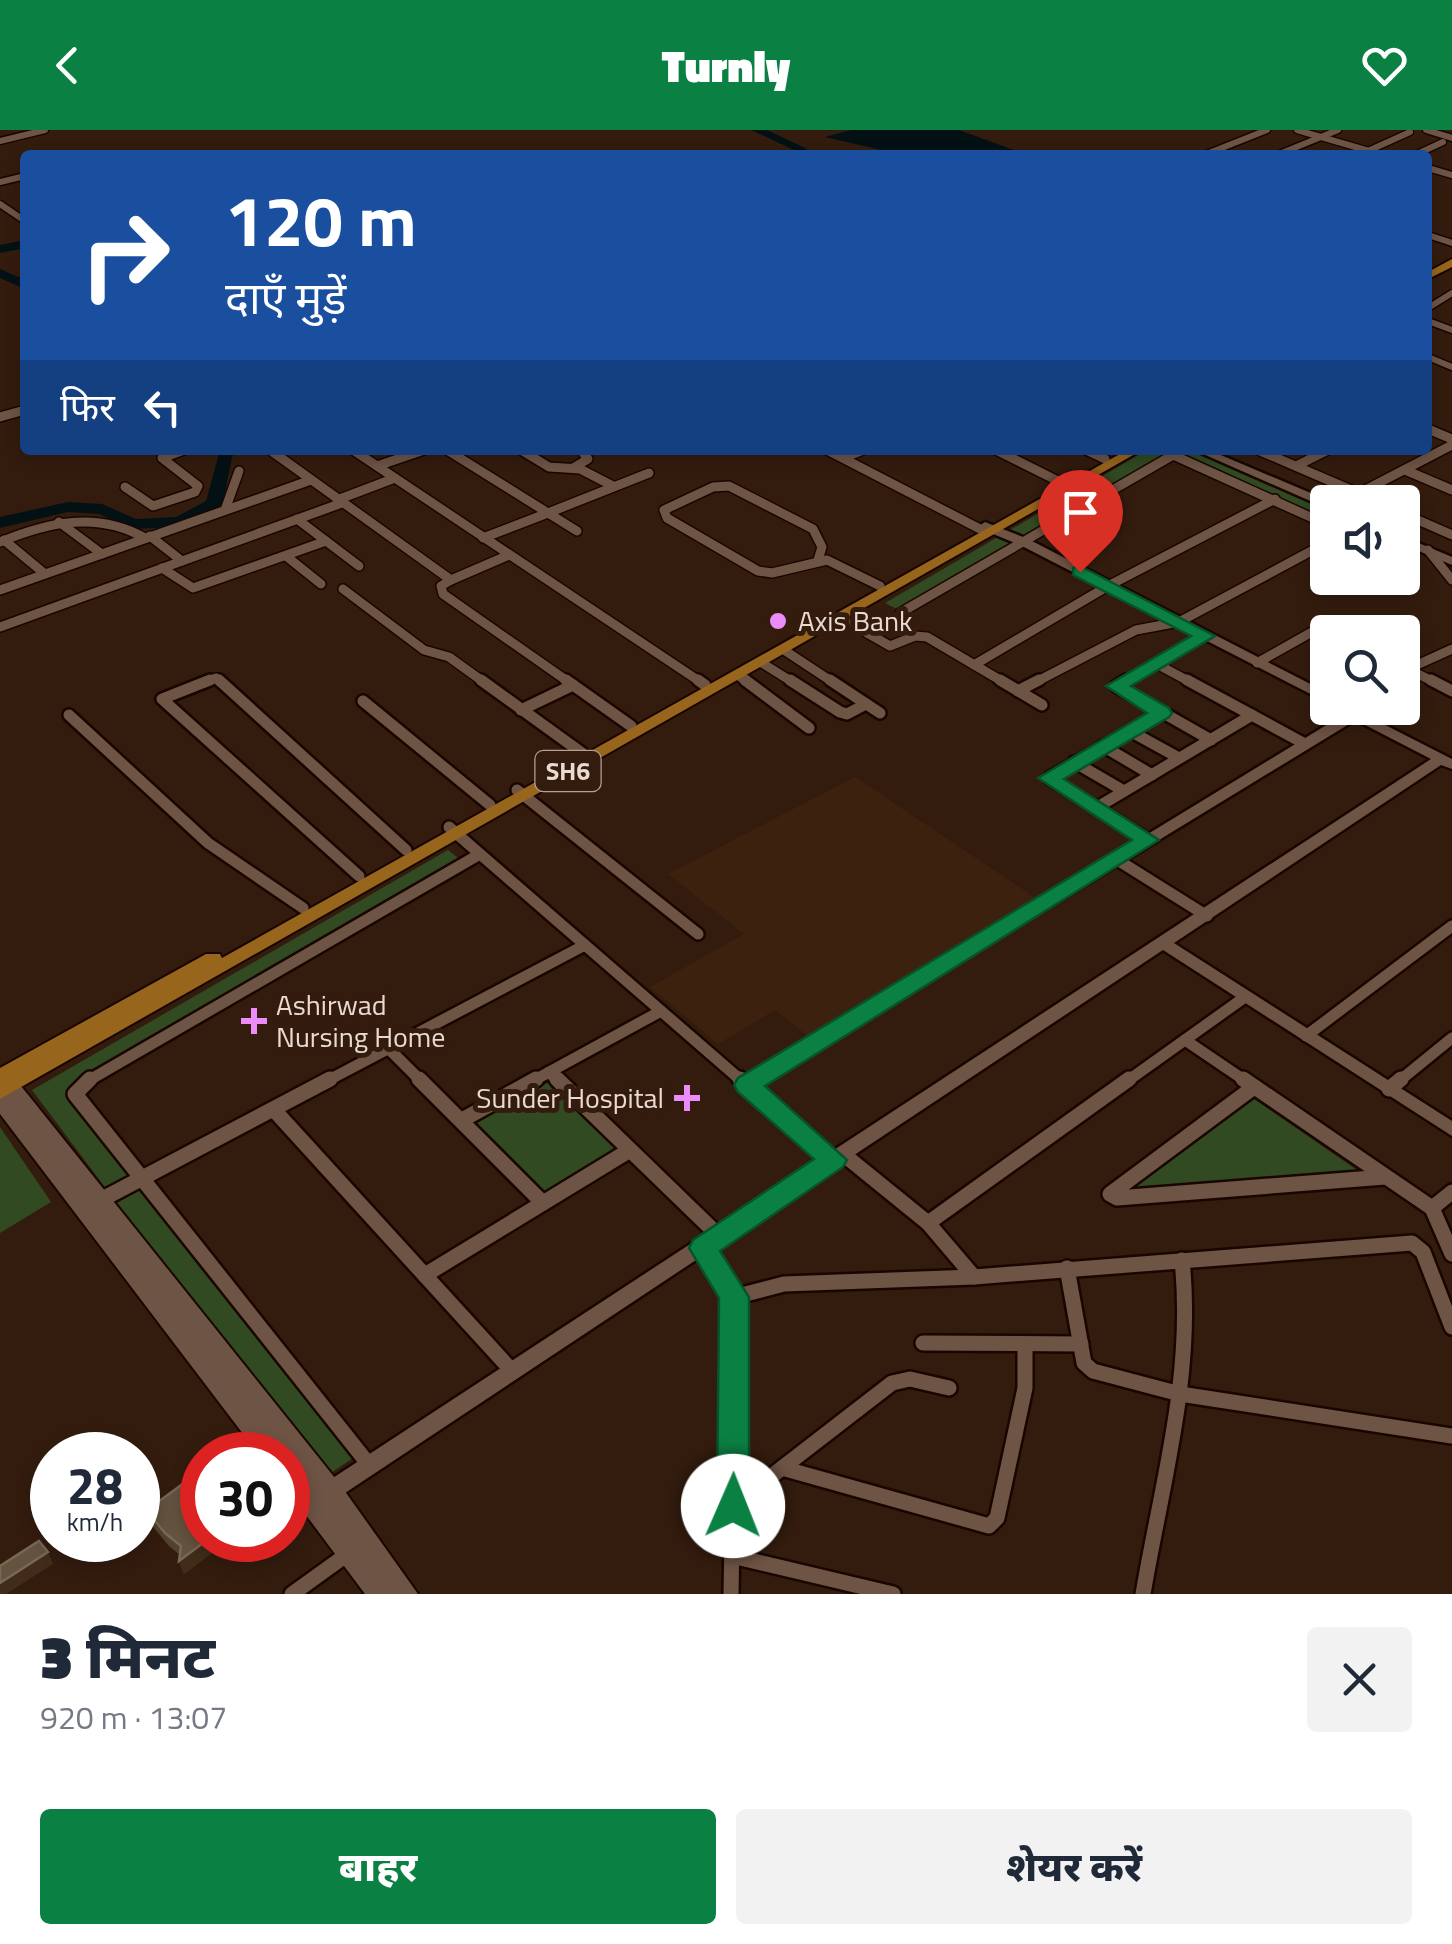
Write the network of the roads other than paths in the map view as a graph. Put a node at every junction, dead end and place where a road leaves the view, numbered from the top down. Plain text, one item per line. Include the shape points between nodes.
1 (45, 130) edge
2 (1267, 130) edge
3 (1296, 130) edge
4 (1338, 130) edge
5 (1426, 130) edge
6 (1410, 132) edge
7 (1321, 137) junction
8 (1449, 138) edge
9 (0, 141) edge
10 (1217, 150) edge
11 (1288, 150) edge
12 (1365, 150) edge
13 (1370, 150) edge
14 (1424, 150) edge
15 (158, 455) edge
16 (170, 455) edge
17 (277, 455) edge
18 (361, 455) edge
19 (410, 455) edge
20 (454, 455) edge
21 (529, 455) edge
22 (585, 455) edge
23 (837, 455) edge
24 (850, 455) edge
25 (1006, 455) edge
26 (1097, 455) edge
27 (1113, 455) edge
28 (1126, 455) edge
29 (1171, 455) edge
30 (1175, 455) edge
31 (1212, 455) edge
32 (1228, 455) edge
33 (1270, 455) edge
34 (1318, 455) edge
35 (1430, 455) edge
36 (162, 458) junction
37 (843, 458) junction
38 (1105, 459) junction
39 (378, 466) junction
40 (1296, 466) junction
41 (573, 468) junction
42 (1404, 470) junction
43 (239, 471) dead end
44 (650, 473) dead end
45 (395, 478) junction
46 (311, 480) junction
47 (1062, 483) junction
48 (1339, 485) edge
49 (1376, 485) edge
50 (125, 486) dead end
51 (613, 486) junction
52 (1310, 489) edge
53 (1452, 490) edge
54 (1310, 497) edge
55 (1275, 499) junction
56 (340, 501) junction
57 (225, 510) junction
58 (548, 512) junction
59 (1310, 516) edge
60 (297, 519) junction
61 (1420, 521) edge
62 (59, 522) junction
63 (986, 528) junction
64 (577, 531) dead end
65 (1452, 535) edge
66 (148, 537) junction
67 (483, 538) junction
68 (2, 541) edge
69 (326, 542) junction
70 (1024, 542) junction
71 (1420, 544) edge
72 (1420, 546) edge
73 (1428, 550) junction
74 (1310, 552) edge
75 (102, 554) junction
76 (1452, 554) edge
77 (509, 555) junction
78 (286, 556) junction
79 (182, 560) junction
80 (818, 560) junction
81 (1452, 561) edge
82 (359, 566) dead end
83 (162, 568) junction
84 (45, 574) junction
85 (451, 580) junction
86 (1452, 580) edge
87 (321, 584) dead end
88 (880, 586) junction
89 (1108, 586) junction
90 (344, 589) dead end
91 (0, 590) edge
92 (900, 613) dead end
93 (842, 618) junction
94 (1179, 622) junction
95 (0, 627) edge
96 (1310, 633) edge
97 (1206, 636) junction
98 (1452, 649) edge
99 (784, 650) junction
100 (762, 662) junction
101 (1257, 662) junction
102 (1420, 662) edge
103 (1155, 664) junction
104 (974, 665) junction
105 (1420, 675) edge
106 (739, 676) junction
107 (705, 684) junction
108 (573, 685) junction
109 (1310, 690) edge
110 (1018, 691) junction
111 (1452, 691) edge
112 (362, 701) dead end
113 (866, 704) junction
114 (1042, 705) dead end
115 (521, 710) junction
116 (1162, 713) junction
117 (880, 714) dead end
118 (69, 715) dead end
119 (1252, 715) junction
120 (1331, 725) edge
121 (1376, 725) edge
122 (631, 726) junction
123 (809, 728) dead end
124 (1130, 731) junction
125 (1210, 740) junction
126 (1306, 744) junction
127 (1103, 746) junction
128 (582, 754) junction
129 (1180, 758) junction
130 (1074, 762) junction
131 (1446, 762) edge
132 (1152, 775) junction
133 (1124, 791) junction
134 (521, 793) junction
135 (490, 805) junction
136 (1096, 808) junction
137 (453, 831) junction
138 (1148, 840) junction
139 (406, 850) junction
140 (480, 854) junction
141 (1116, 860) junction
142 (359, 876) junction
143 (302, 908) junction
144 (1207, 916) junction
145 (1452, 926) edge
146 (698, 934) dead end
147 (1164, 944) junction
148 (585, 945) junction
149 (1246, 997) junction
150 (661, 1011) junction
151 (1306, 1036) junction
152 (1452, 1038) edge
153 (1185, 1040) junction
154 (390, 1050) junction
155 (549, 1072) junction
156 (747, 1085) junction
157 (3, 1086) edge
158 (1254, 1087) junction
159 (1388, 1089) junction
160 (275, 1111) junction
161 (462, 1120) junction
162 (1452, 1130) edge
163 (630, 1150) junction
164 (838, 1157) junction
165 (1386, 1176) junction
166 (142, 1180) junction
167 (1452, 1192) edge
168 (544, 1203) junction
169 (91, 1204) junction
170 (1432, 1208) junction
171 (928, 1222) junction
172 (719, 1236) junction
173 (703, 1248) junction
174 (1452, 1254) edge
175 (1182, 1260) junction
176 (1066, 1268) junction
177 (425, 1276) junction
178 (974, 1277) junction
179 (734, 1297) junction
180 (1452, 1327) edge
181 (923, 1344) dead end
182 (1025, 1344) junction
183 (1081, 1344) junction
184 (513, 1372) junction
185 (948, 1388) dead end
186 (1180, 1394) junction
187 (256, 1432) edge
188 (1452, 1436) edge
189 (370, 1466) junction
190 (782, 1468) junction
191 (310, 1490) edge
192 (321, 1498) junction
193 (733, 1506) junction
194 (350, 1553) junction
195 (732, 1556) junction
196 (292, 1594) edge
197 (380, 1594) edge
198 (405, 1594) edge
199 (731, 1594) edge
200 (893, 1594) edge
201 (1143, 1594) edge

1 - 9 street
2 - 10 street
3 - 7 street
4 - 7 street
5 - 8 street
6 - 13 street
7 - 11 street
7 - 12 street
8 - 14 street
15 - 36 street
16 - 36 street
17 - 46 street
18 - 39 street
19 - 39 street
20 - 58 street
21 - 41 street via 549,467
22 - 41 street
23 - 37 street
24 - 37 street
25 - 47 street
26 - 38 street
27 - 38 main road, SH6
28 - 63 main road, SH6
29 - 70 street
30 - 55 street
31 - 54 street
32 - 52 street
33 - 40 street
34 - 40 street
35 - 42 street
36 - 50 street via 198,489 153,506
37 - 63 street
38 - 47 main road, SH6
39 - 45 street
40 - 48 street
41 - 51 street
42 - 49 street
42 - 53 street
43 - 57 street
44 - 51 street
45 - 56 street
45 - 67 street
46 - 56 street
46 - 57 street
47 - 63 main road, SH6
51 - 58 street
55 - 59 street
55 - 89 street
56 - 60 street
56 - 85 street
57 - 66 street
58 - 64 street
58 - 67 street
60 - 69 street
60 - 79 street
61 - 65 street
62 - 66 street via 106,522
62 - 68 street
62 - 75 street
63 - 70 street
63 - 88 main road, SH6
63 - 93 main road, SH6
66 - 75 street
66 - 79 street
67 - 77 street
68 - 84 street
69 - 78 street
69 - 82 street
70 - 89 street
70 - 92 street
71 - 76 street
72 - 73 street
73 - 81 street
73 - 86 street
74 - 94 street
75 - 84 street
77 - 85 street
77 - 107 street
78 - 83 street via 193,588
78 - 87 street
79 - 83 street
80 - 80 street via 822,547 813,529 729,486 664,510 667,518 758,572
80 - 88 street
83 - 95 street
84 - 91 street
85 - 108 street via 443,594
88 - 107 main road, SH6
89 - 94 street
89 - 104 street
90 - 115 street via 424,650 449,657
93 - 99 main road, SH6
93 - 104 street via 886,645 921,635
94 - 97 street
94 - 110 street via 1136,630
96 - 101 street
97 - 101 street
97 - 103 street
98 - 102 street
99 - 100 main road, SH6
99 - 113 street
100 - 106 main road, SH6
100 - 113 street via 840,712
101 - 109 street
103 - 116 street via 1116,686
103 - 119 street
104 - 110 street
105 - 111 street
106 - 123 street
106 - 134 main road, SH6
107 - 122 main road, SH6
108 - 115 street
108 - 122 street
110 - 114 street
112 - 135 street
113 - 117 street
115 - 128 street
116 - 124 street
116 - 125 street
118 - 143 street via 195,836
119 - 125 street
119 - 126 street
120 - 126 street
121 - 131 street
122 - 128 main road, SH6
124 - 127 street
124 - 129 street
125 - 129 street
126 - 138 street
127 - 130 street
127 - 132 street
128 - 134 main road, SH6
129 - 132 street
130 - 133 street
130 - 136 street via 1049,778
131 - 144 street
132 - 133 street
133 - 136 street
134 - 135 main road, SH6
134 - 137 main road, SH6
134 - 146 street
135 - 137 main road, SH6
136 - 138 street
137 - 139 main road, SH6
137 - 140 street
137 - 157 main road, SH6
138 - 141 street
139 - 142 main road, SH6
139 - 142 street via 216,678 162,699
140 - 148 street
140 - 166 street via 76,1089 76,1098
141 - 144 street
141 - 156 street
142 - 143 main road, SH6
143 - 157 main road, SH6
144 - 147 street
145 - 151 street
147 - 149 street
147 - 164 street
148 - 150 street
148 - 154 street
149 - 151 street
149 - 153 street
150 - 155 street
150 - 156 street
151 - 159 street
152 - 159 street
153 - 158 street
153 - 171 street
154 - 160 street
154 - 161 street
155 - 161 street
155 - 163 street
156 - 164 street
157 - 169 main road
158 - 165 street
158 - 165 street via 1110,1194
159 - 162 street
160 - 166 street
160 - 177 street
161 - 168 street
163 - 168 street
163 - 172 street
164 - 171 street
164 - 172 street
165 - 170 street
166 - 169 street
166 - 189 street
167 - 170 street
168 - 177 street
169 - 187 main road
169 - 192 main road
170 - 174 street
171 - 178 street
172 - 173 street
173 - 179 street
173 - 184 street
175 - 176 street
175 - 180 street via 1416,1244
175 - 186 street via 1188,1298
176 - 178 street
176 - 183 street
177 - 184 street
178 - 179 street via 784,1284
179 - 193 street
181 - 182 street
182 - 183 street
182 - 190 street via 1025,1388 989,1526
183 - 186 street via 1093,1371
184 - 189 street
185 - 190 street via 910,1379 892,1383
186 - 188 street
186 - 201 street
189 - 192 street
190 - 193 street
191 - 192 main road
192 - 194 main road
192 - 198 main road
193 - 195 street
194 - 196 street
194 - 197 main road
195 - 199 street
195 - 200 street

